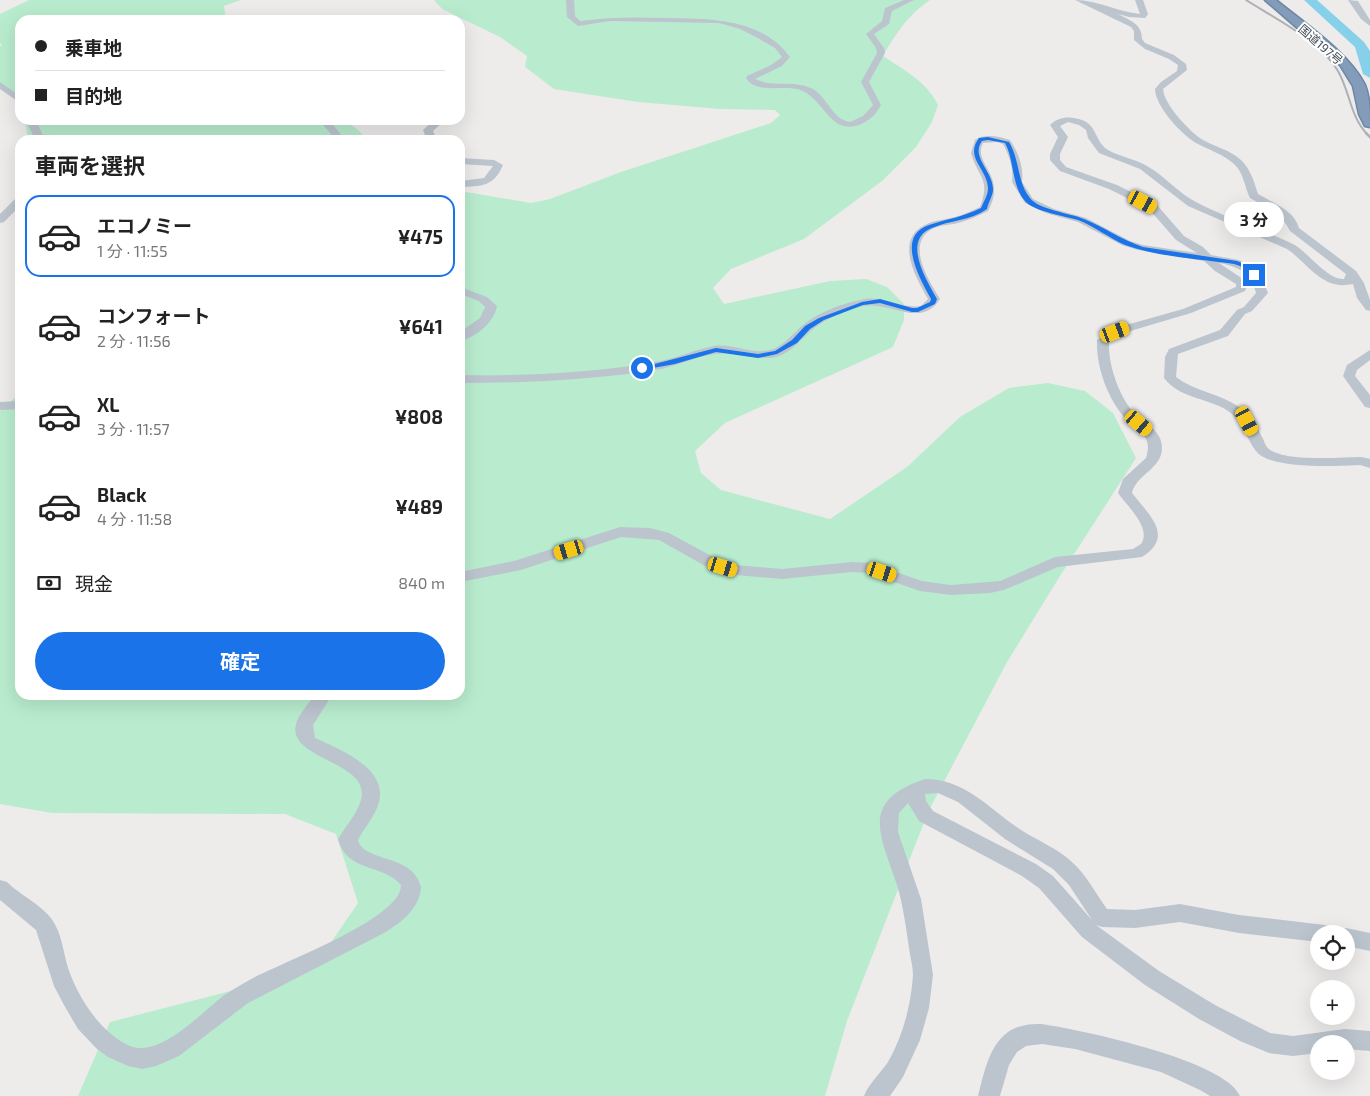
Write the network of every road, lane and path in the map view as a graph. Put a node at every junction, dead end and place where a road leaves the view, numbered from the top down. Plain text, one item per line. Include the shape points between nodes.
1 (570, 0) edge
2 (910, 0) edge
3 (1079, 0) edge
4 (1139, 0) edge
5 (1270, 0) edge
6 (1352, 0) edge
7 (1092, 4) junction
8 (1370, 24) edge
9 (0, 85) edge
10 (15, 96) edge
11 (1370, 123) edge
12 (328, 125) edge
13 (434, 125) edge
14 (336, 135) edge
15 (430, 135) edge
16 (465, 161) edge
17 (465, 183) edge
18 (15, 205) edge
19 (0, 220) edge
20 (1208, 259) junction
21 (1352, 273) junction
22 (465, 292) edge
23 (1370, 308) edge
24 (465, 334) edge
25 (1370, 354) edge
26 (465, 379) edge
27 (1370, 404) edge
28 (15, 405) edge
29 (0, 406) edge
30 (1370, 464) edge
31 (465, 576) edge
32 (320, 700) edge
33 (915, 789) junction
34 (0, 888) edge
35 (1310, 932) edge
36 (1355, 939) edge
37 (1370, 942) edge
38 (1370, 1041) edge
39 (875, 1096) edge
40 (989, 1096) edge
41 (1229, 1096) edge

1 - 2 street via 571,17 578,24 610,19 698,20 743,27 778,46 786,57 781,64 756,74 750,80 809,90 824,102 833,119 849,125 866,118 877,105 865,82 881,53 870,34 886,22 888,10
3 - 7 street
4 - 7 street via 1142,16
5 - 11 highway, 国道197号 via 1344,63 1359,86
6 - 8 street via 1362,18
7 - 21 street via 1134,25 1138,40 1144,46 1180,61 1183,67 1181,74 1164,84 1158,93 1176,119 1194,138 1230,154 1244,169 1254,196 1285,214 1294,228
9 - 10 street
12 - 14 street
13 - 15 street via 428,130
16 - 17 street via 498,165 489,181
18 - 19 street
20 - 21 street via 1199,249 1180,238 1152,207 1113,187 1071,173 1058,164 1056,154 1063,137 1055,128 1057,122 1083,123 1090,129 1098,148 1143,167 1191,204 1291,247 1328,279 1343,283 1349,281
20 - 26 street via 1126,243 1082,220 1029,202 1018,182 1015,160 1007,142 988,138 980,140 976,146 976,155 991,190 984,209 966,218 929,226 921,231 914,243 917,267 934,299 928,306 912,310 880,301 862,304 822,319 807,328 795,342 777,352 758,356 716,350 663,364 582,375 531,380
20 - 30 street via 1242,265 1254,275 1262,294 1241,312 1224,334 1173,352 1170,378 1178,386 1227,404 1237,411 1247,421 1264,452 1295,461 1362,461
20 - 31 street via 1242,283 1241,289 1187,311 1115,332 1103,340 1106,364 1119,398 1129,415 1149,432 1156,448 1152,458 1128,483 1125,493 1152,532 1151,544 1137,554 1055,562 1004,585 952,590 920,586 870,568 782,574 735,570 712,563 664,536 650,532 620,532 516,566
21 - 23 street
22 - 24 street via 491,306 486,319
25 - 27 street via 1351,368 1350,376
28 - 29 street
32 - 34 street via 304,725 305,736 310,743 357,769 371,791 370,803 348,839 350,847 361,856 398,871 411,886 410,896 397,913 381,925 238,998 171,1051 146,1058 130,1057 108,1045 76,1010 59,973 48,931 40,919 11,900
33 - 35 street via 930,785 945,787 978,805 1012,834 1066,868 1102,918 1180,913
33 - 38 street via 917,803 926,816 1029,870 1046,882 1089,931 1152,978 1207,1012 1269,1043 1293,1046 1345,1039
33 - 39 street via 902,797 890,813 889,829 909,893 924,973 915,1027 886,1085
36 - 37 street
40 - 41 street via 999,1061 1009,1045 1022,1036 1042,1034 1162,1062 1208,1082

